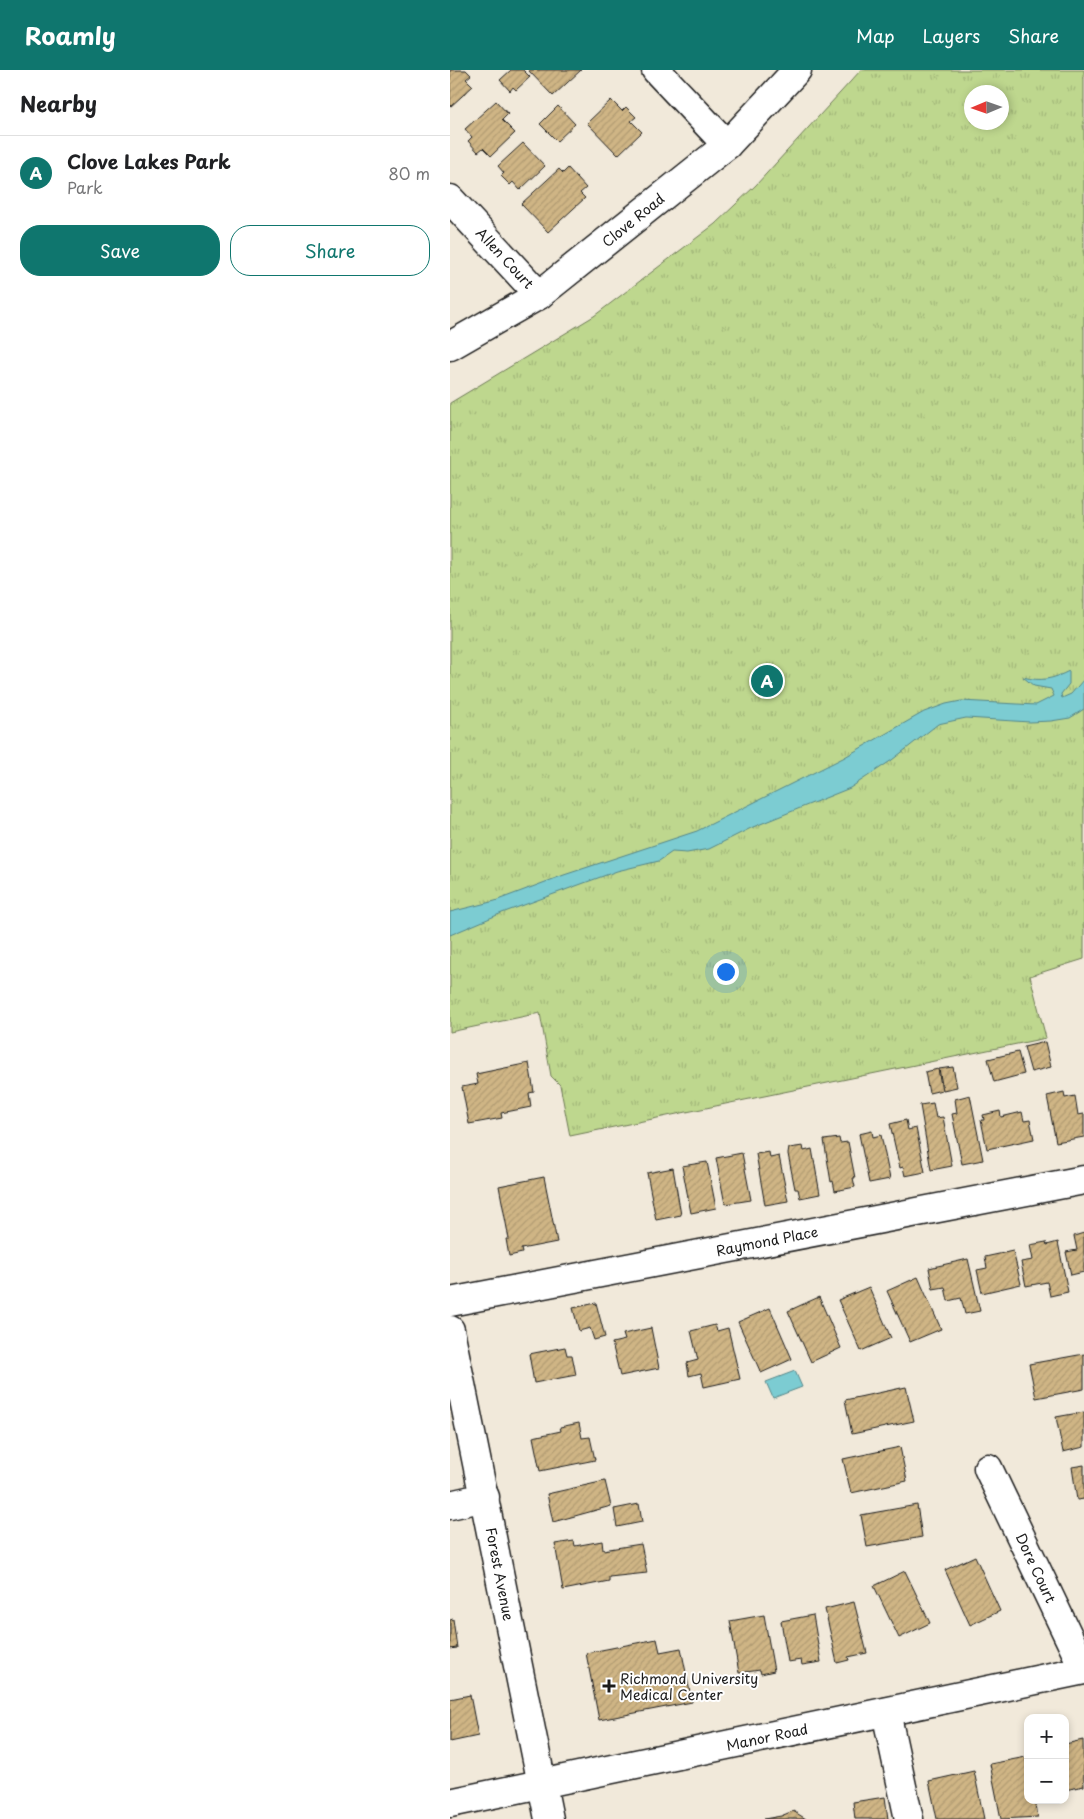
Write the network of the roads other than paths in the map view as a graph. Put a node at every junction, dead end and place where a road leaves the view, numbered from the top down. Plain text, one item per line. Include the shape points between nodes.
1 (656, 70) edge
2 (797, 70) edge
3 (727, 145) junction
4 (450, 199) edge
5 (539, 295) junction
6 (450, 346) edge
7 (1084, 1180) edge
8 (450, 1302) edge
9 (450, 1330) edge
10 (988, 1468) dead end
11 (485, 1497) junction
12 (450, 1505) edge
13 (1084, 1670) edge
14 (886, 1712) junction
15 (542, 1784) junction
16 (450, 1803) edge
17 (549, 1819) edge
18 (909, 1819) edge

1 - 3 street
2 - 3 street, Clove Road
3 - 5 street, Clove Road
4 - 5 street, Allen Court
5 - 6 street, Clove Road
7 - 8 street, Raymond Place
9 - 11 street, Forest Avenue
10 - 13 street, Dore Court
11 - 12 street
11 - 15 street, Forest Avenue
13 - 14 street, Manor Road
14 - 15 street, Manor Road
14 - 18 street
15 - 16 street, Manor Road
15 - 17 street, Forest Avenue

